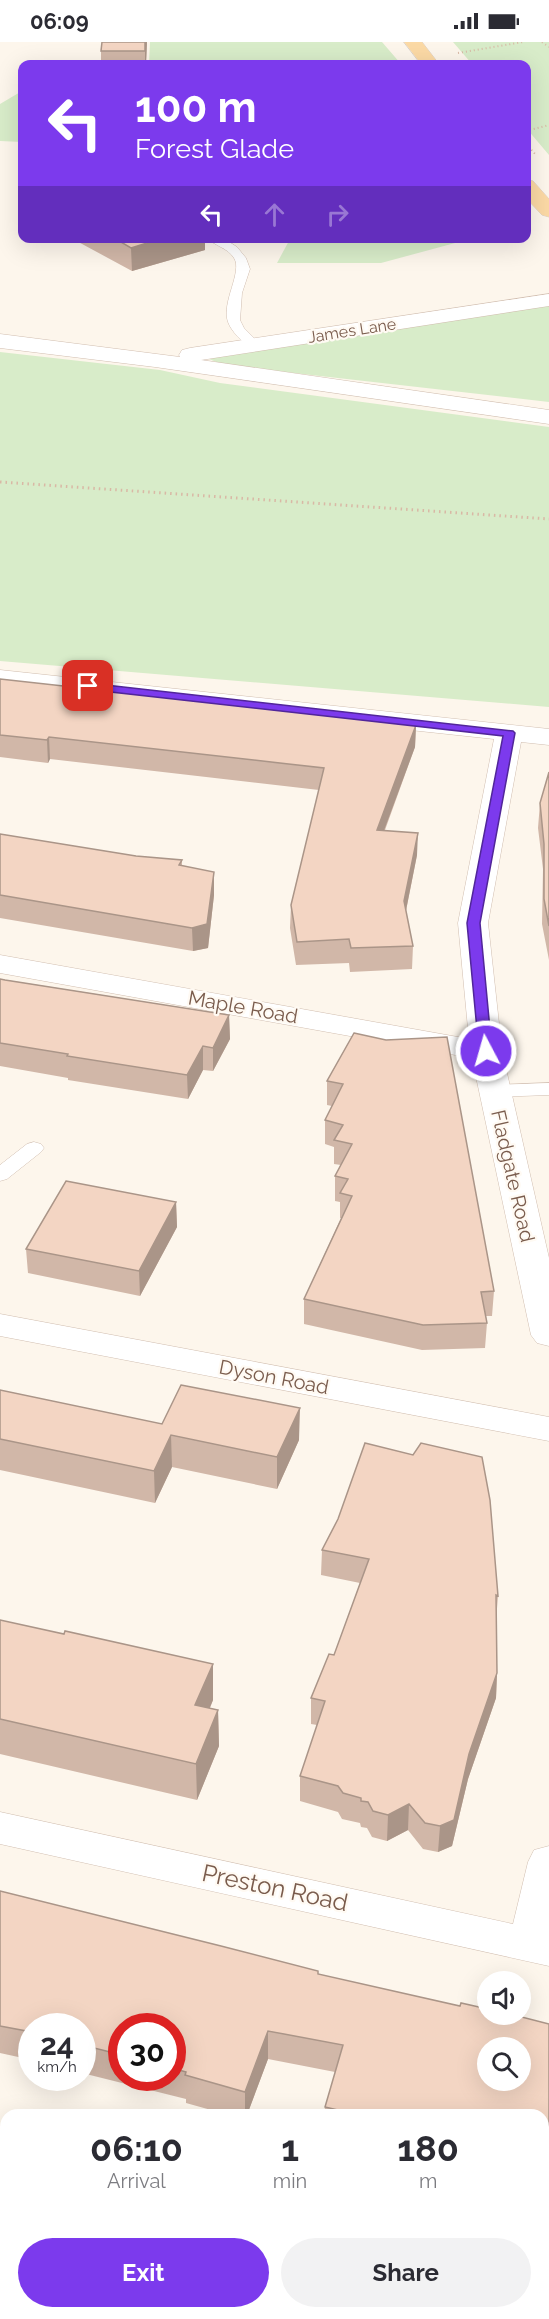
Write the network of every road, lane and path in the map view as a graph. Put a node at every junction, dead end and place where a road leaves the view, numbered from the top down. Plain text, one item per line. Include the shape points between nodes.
1 (412, 42) edge
2 (523, 42) edge
3 (542, 42) edge
4 (549, 47) edge
5 (451, 54) dead end
6 (427, 60) edge
7 (549, 125) edge
8 (531, 129) edge
9 (531, 191) edge
10 (549, 211) edge
11 (222, 243) edge
12 (549, 300) edge
13 (0, 342) edge
14 (254, 345) junction
15 (155, 360) junction
16 (549, 417) edge
17 (0, 482) edge
18 (549, 519) edge
19 (0, 678) edge
20 (509, 733) junction
21 (549, 737) edge
22 (0, 964) edge
23 (486, 1051) junction
24 (549, 1089) edge
25 (494, 1091) junction
26 (34, 1148) dead end
27 (0, 1175) edge
28 (0, 1325) edge
29 (549, 1335) edge
30 (549, 1428) edge
31 (0, 1828) edge
32 (549, 1862) edge
33 (539, 1946) edge

1 - 6 main road
2 - 5 path
3 - 4 path
7 - 8 path
9 - 10 main road
11 - 14 lane via 235,250 242,260 244,269 237,278 234,320
12 - 14 street, James Lane
13 - 15 street, James Lane
14 - 15 street, James Lane
15 - 16 street, James Lane
17 - 18 path
19 - 20 street
20 - 21 street
20 - 23 street, Fladgate Road via 473,923
22 - 23 street, Maple Road
23 - 25 street, Fladgate Road
24 - 25 lane
25 - 29 street, Fladgate Road
26 - 27 lane
28 - 30 street, Dyson Road
31 - 33 street, Preston Road
32 - 33 street

